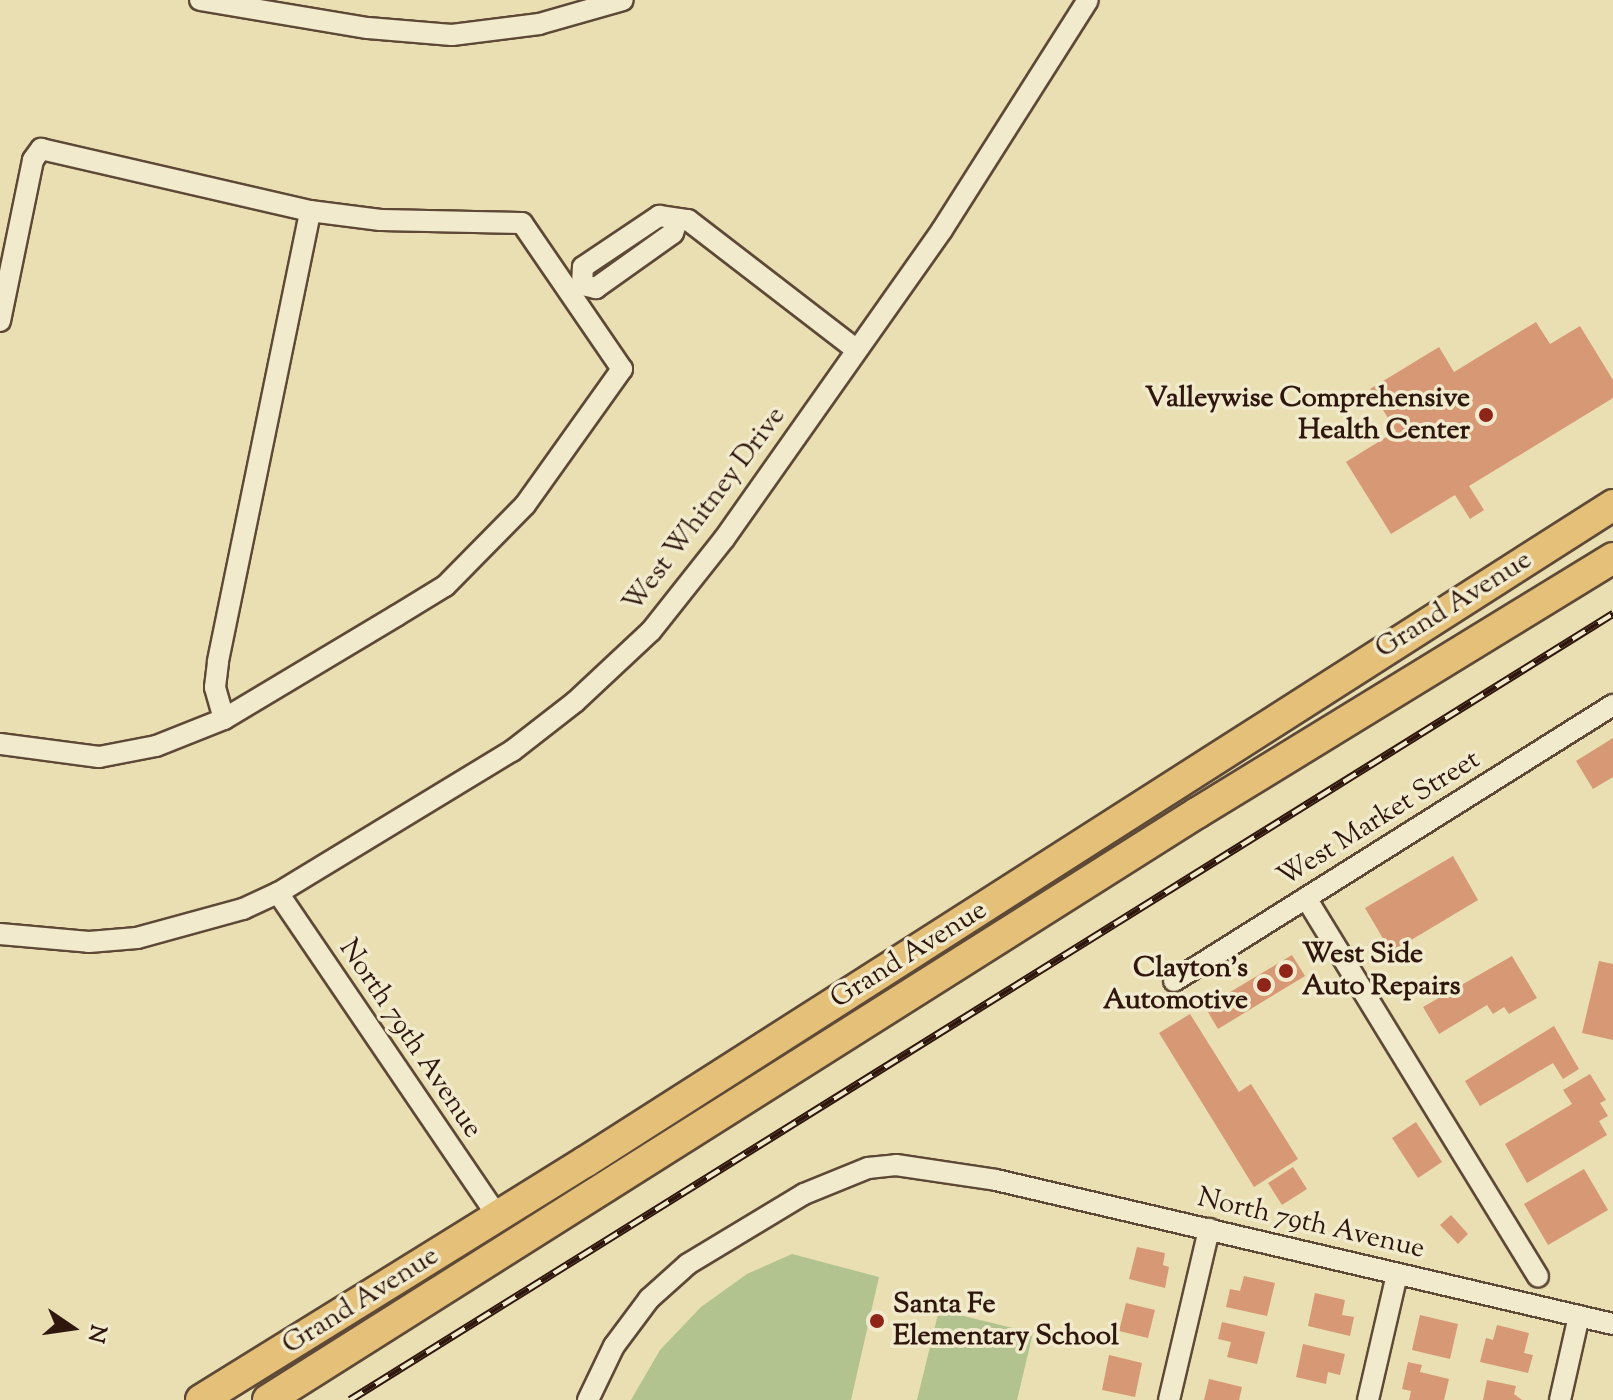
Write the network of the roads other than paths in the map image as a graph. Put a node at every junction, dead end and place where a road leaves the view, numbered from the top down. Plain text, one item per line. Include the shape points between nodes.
1 (200, 0) edge
2 (623, 0) edge
3 (1088, 0) edge
4 (310, 211) junction
5 (576, 289) junction
6 (0, 321) edge
7 (857, 350) junction
8 (1613, 505) edge
9 (1613, 558) edge
10 (1613, 705) edge
11 (224, 719) junction
12 (0, 744) edge
13 (278, 893) junction
14 (1306, 898) junction
15 (0, 934) edge
16 (1174, 981) dead end
17 (497, 1215) junction
18 (1209, 1229) junction
19 (1397, 1274) junction
20 (1538, 1277) dead end
21 (1579, 1316) junction
22 (1613, 1324) edge
23 (201, 1400) edge
24 (268, 1400) edge
25 (588, 1400) edge
26 (1169, 1400) edge
27 (1368, 1400) edge
28 (1560, 1400) edge

1 - 2 street via 368,28 452,35 539,24
3 - 7 street, West Whitney Drive via 942,230
4 - 5 street via 380,220 522,223
4 - 6 street via 41,149 33,160
4 - 11 street via 218,661 215,687
5 - 7 street via 583,267 624,238 659,216 678,219 699,228
5 - 11 street via 622,369 525,505 445,586
7 - 13 street, West Whitney Drive via 698,574 602,679 512,751
8 - 17 highway, Grand Avenue
9 - 24 highway, Grand Avenue via 1197,813
10 - 14 street, West Market Street
11 - 12 street via 156,746 99,757
13 - 15 street, West Whitney Drive via 206,922 137,938 89,942
13 - 17 street, North 79th Avenue
14 - 16 street, West Market Street
14 - 20 street
17 - 23 highway, Grand Avenue
18 - 19 street, North 79th Avenue
18 - 25 street, North 79th Avenue via 996,1180 896,1165 868,1168 767,1214 688,1264 649,1299 614,1346
18 - 26 street
19 - 21 street, North 79th Avenue
19 - 27 street
21 - 22 street, North 79th Avenue
21 - 28 street

